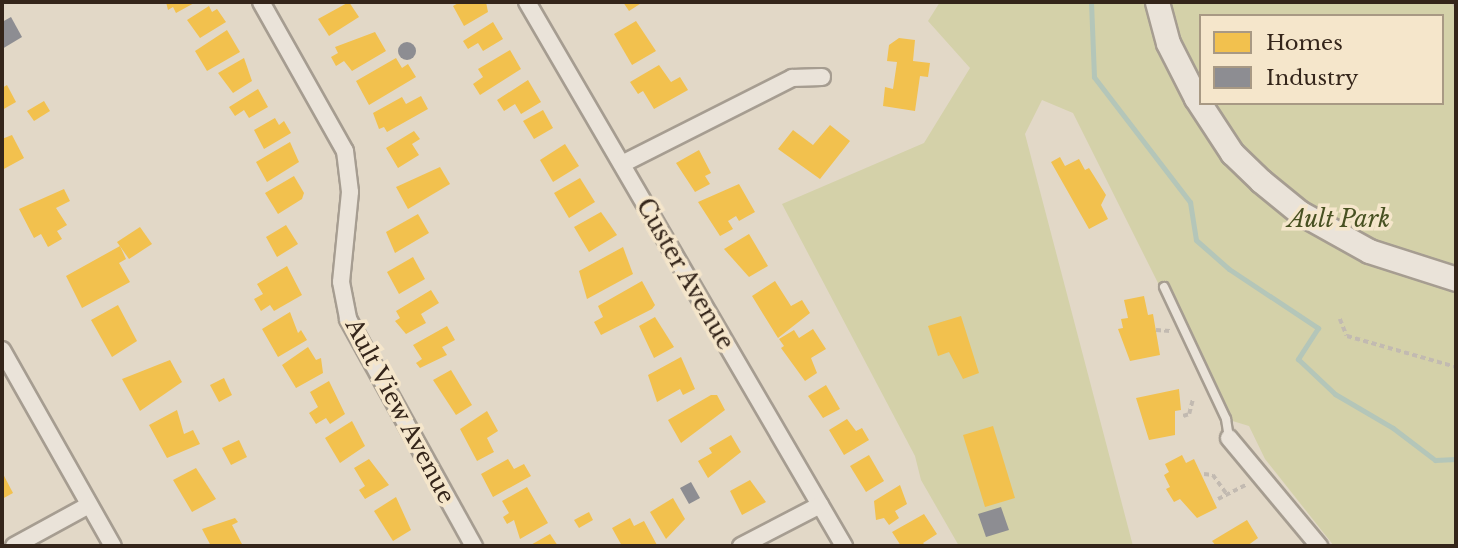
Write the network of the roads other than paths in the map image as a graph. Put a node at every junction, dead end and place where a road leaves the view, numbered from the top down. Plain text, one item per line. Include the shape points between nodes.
1 (261, 2) edge
2 (527, 2) edge
3 (1157, 2) edge
4 (822, 77) dead end
5 (1199, 103) edge
6 (1201, 105) edge
7 (622, 164) junction
8 (1456, 279) edge
9 (1164, 287) dead end
10 (2, 350) edge
11 (1229, 438) joint
12 (89, 505) junction
13 (820, 505) junction
14 (14, 546) edge
15 (113, 546) edge
16 (474, 546) edge
17 (741, 546) edge
18 (844, 546) edge
19 (1320, 546) edge

1 - 16 street, Ault View Avenue via 345,151 350,192 341,282 348,318
2 - 7 street, Custer Avenue
3 - 5 street via 1168,43
4 - 7 street via 792,78
6 - 8 street via 1232,153 1299,212 1369,251
7 - 13 street, Custer Avenue
9 - 11 lane via 1226,419
10 - 12 street
11 - 19 street
12 - 14 street
12 - 15 street
13 - 17 street
13 - 18 street, Custer Avenue

